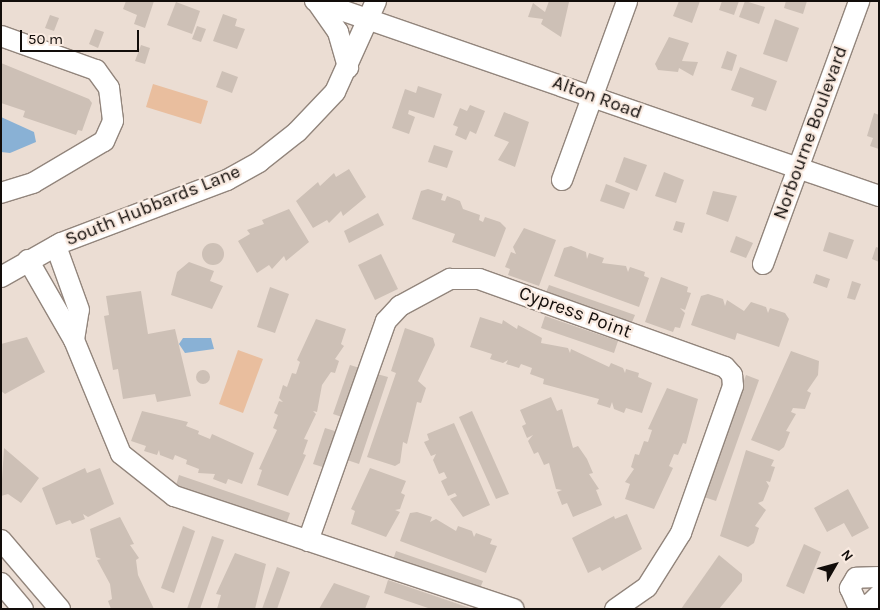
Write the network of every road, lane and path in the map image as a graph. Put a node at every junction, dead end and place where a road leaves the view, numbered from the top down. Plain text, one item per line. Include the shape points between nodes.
1 (627, 1) edge
2 (859, 1) edge
3 (316, 2) edge
4 (371, 10) edge
5 (1, 36) edge
6 (348, 68) junction
7 (596, 97) junction
8 (799, 167) junction
9 (562, 180) dead end
10 (1, 193) edge
11 (879, 196) edge
12 (56, 246) junction
13 (28, 260) junction
14 (763, 264) dead end
15 (1, 277) edge
16 (74, 340) junction
17 (1, 540) edge
18 (308, 541) junction
19 (879, 577) edge
20 (1, 584) edge
21 (879, 596) edge
22 (23, 609) edge
23 (60, 609) edge
24 (514, 609) edge
25 (615, 609) edge

1 - 7 street
2 - 8 street, Norbourne Boulevard
3 - 4 street, Alton Road
3 - 6 street via 338,32
4 - 6 street, South Hubbards Lane
4 - 7 street, Alton Road
5 - 10 street via 96,70 109,88 113,121 104,140 34,183
6 - 12 street, South Hubbards Lane via 316,113 259,162 227,180
7 - 8 street, Alton Road
7 - 9 street
8 - 11 street, Alton Road
8 - 14 street, Norbourne Boulevard
12 - 13 street, South Hubbards Lane
12 - 16 street via 79,310
13 - 15 street, South Hubbards Lane
13 - 16 street
16 - 18 street via 106,425 121,454 143,476 174,496
17 - 23 street
18 - 24 street
18 - 25 street, Cypress Point via 386,321 400,306 450,279 479,279 725,367 732,375 733,386 681,533 647,587
19 - 21 street via 856,578 850,588 858,606 870,604
20 - 22 street

